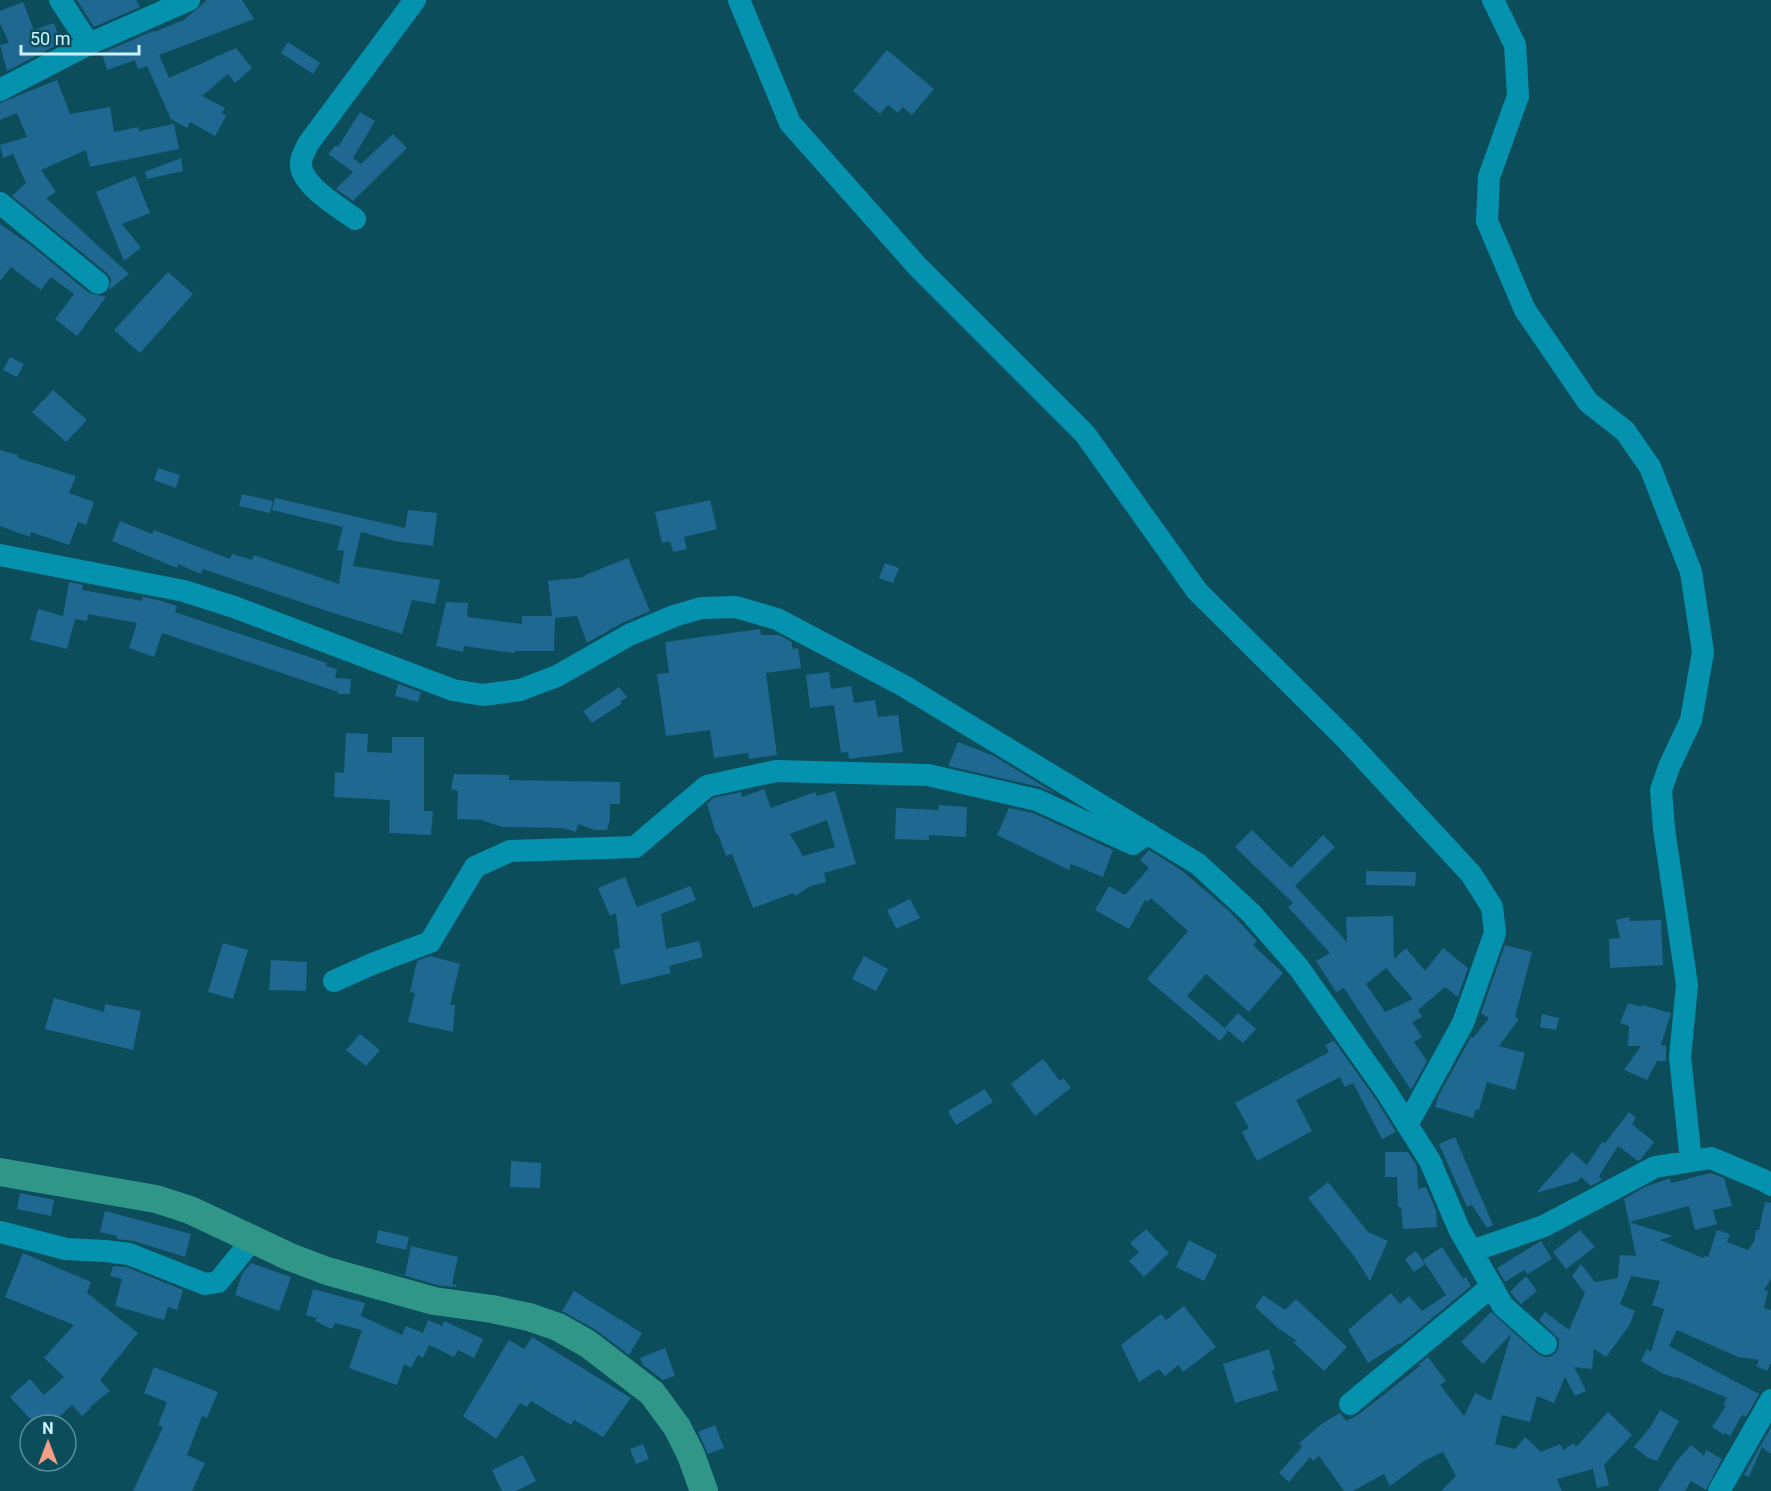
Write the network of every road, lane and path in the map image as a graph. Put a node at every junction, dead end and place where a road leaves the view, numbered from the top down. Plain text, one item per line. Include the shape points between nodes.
1 (60, 0) edge
2 (415, 0) edge
3 (739, 0) edge
4 (1493, 0) edge
5 (183, 2) edge
6 (89, 44) junction
7 (0, 90) edge
8 (0, 203) edge
9 (355, 219) dead end
10 (98, 283) dead end
11 (0, 555) edge
12 (1148, 833) junction
13 (334, 981) dead end
14 (1407, 1125) junction
15 (1691, 1161) junction
16 (0, 1172) edge
17 (1771, 1185) edge
18 (0, 1232) edge
19 (253, 1239) junction
20 (1472, 1251) junction
21 (1492, 1286) junction
22 (1546, 1344) dead end
23 (1771, 1400) edge
24 (1350, 1404) dead end
25 (704, 1491) edge
26 (1719, 1491) edge

1 - 6 street
2 - 9 street via 308,144 301,159 301,169 312,187
3 - 14 street via 790,123 918,267 1085,434 1197,591 1347,740 1470,874 1492,907 1495,933 1463,1023
4 - 15 street via 1515,45 1518,96 1490,177 1487,221 1525,310 1588,402 1625,431 1650,466 1691,572 1703,652 1691,720 1661,790 1687,985 1680,1057
5 - 6 street
6 - 7 street
8 - 10 street
11 - 12 street via 184,591 453,690 483,695 520,690 556,676 629,635 674,616 701,608 736,607 777,619 904,687
12 - 13 street via 1133,844 1037,800 928,775 776,771 707,786 634,847 510,851 475,867 430,942
12 - 14 street via 1198,864 1251,913 1299,968
14 - 20 street via 1430,1161
15 - 17 street via 1711,1158
15 - 20 street via 1655,1167 1544,1226
16 - 19 main road via 156,1200 190,1210
18 - 19 street via 66,1249 129,1254 205,1284 218,1282
19 - 25 main road via 290,1257 374,1286 529,1317 558,1327 588,1344 652,1393 677,1427
20 - 21 street
21 - 22 street via 1503,1306
21 - 24 street
23 - 26 street

